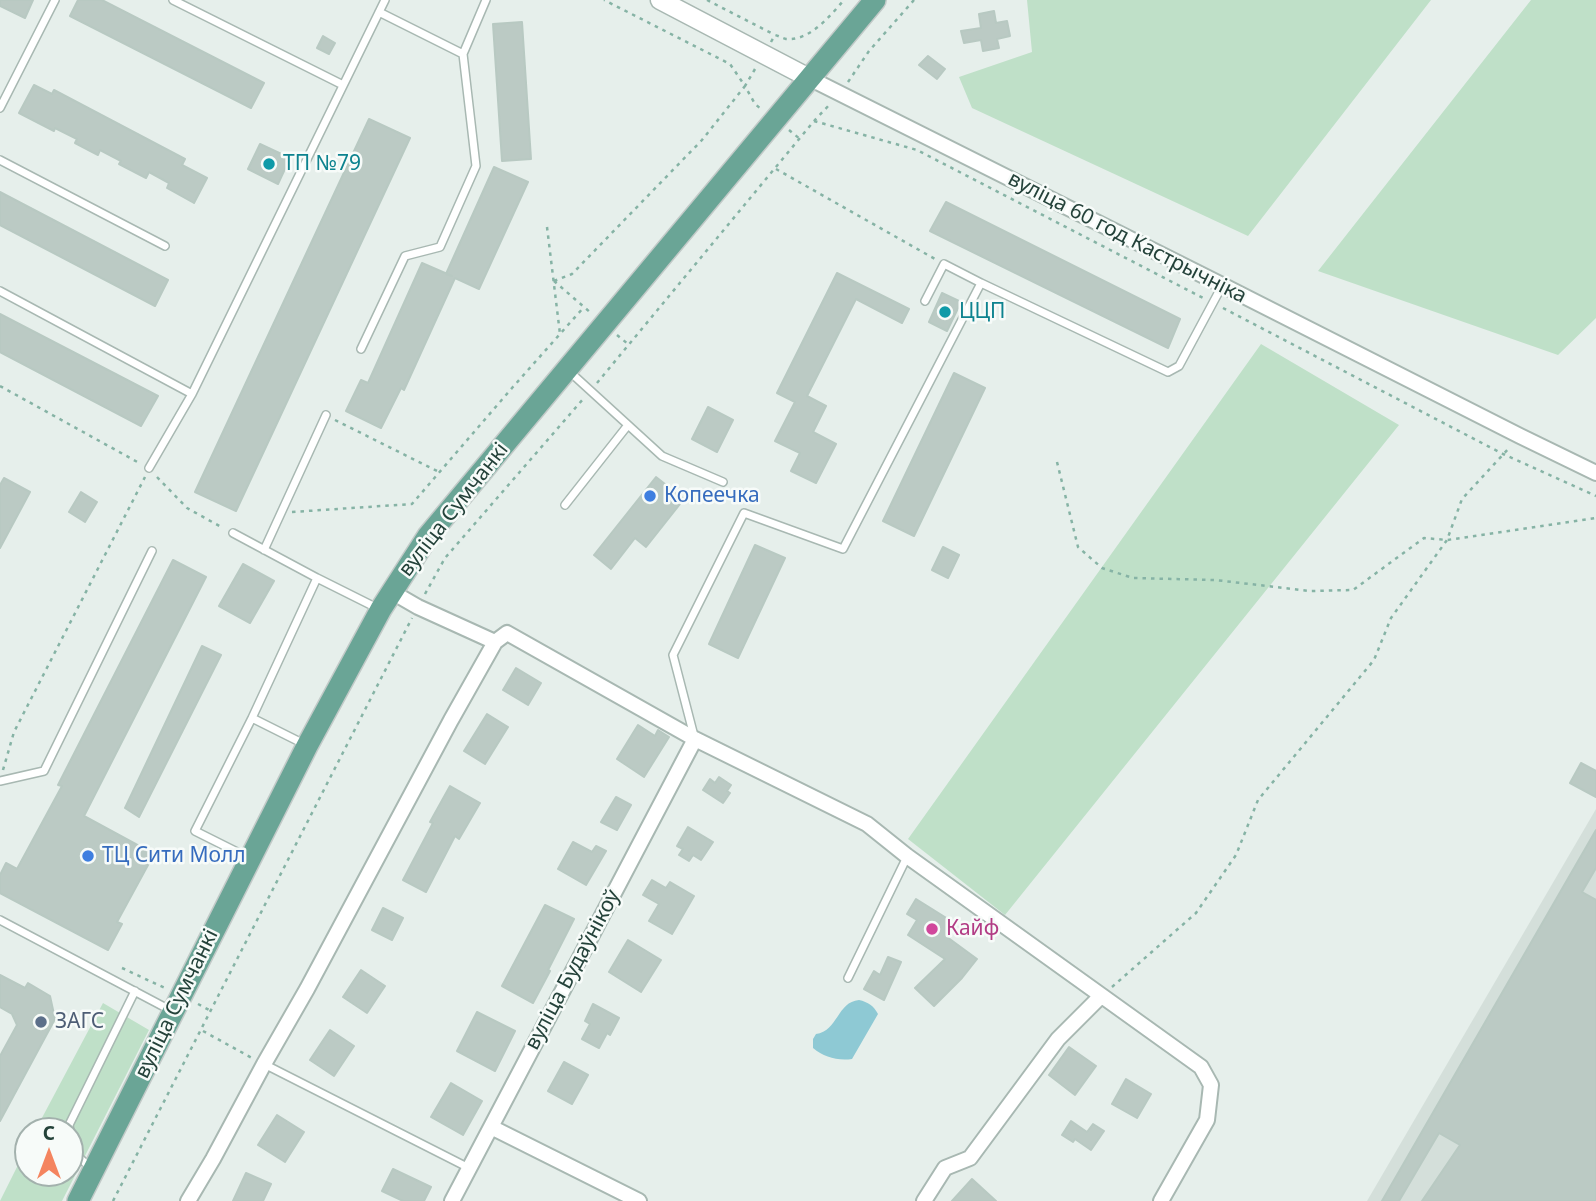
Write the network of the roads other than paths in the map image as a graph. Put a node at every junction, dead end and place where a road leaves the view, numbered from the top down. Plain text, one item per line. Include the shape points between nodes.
1 (55, 0) edge
2 (173, 0) edge
3 (385, 0) edge
4 (486, 0) edge
5 (660, 0) edge
6 (875, 0) edge
7 (379, 12) junction
8 (463, 54) junction
9 (809, 78) junction
10 (343, 85) junction
11 (0, 108) edge
12 (0, 160) edge
13 (164, 246) dead end
14 (981, 284) junction
15 (1223, 285) junction
16 (0, 291) edge
17 (925, 301) dead end
18 (361, 349) dead end
19 (566, 369) junction
20 (192, 394) junction
21 (326, 415) road end
22 (628, 425) junction
23 (149, 468) road end
24 (1596, 473) edge
25 (723, 482) dead end
26 (565, 505) dead end
27 (233, 533) road end
28 (264, 550) junction
29 (152, 551) dead end
30 (317, 578) junction
31 (386, 601) junction
32 (495, 642) junction
33 (252, 718) junction
34 (695, 739) junction
35 (307, 746) junction
36 (0, 781) edge
37 (907, 856) junction
38 (249, 858) junction
39 (0, 920) edge
40 (848, 978) dead end
41 (135, 991) junction
42 (1101, 996) junction
43 (173, 1011) junction
44 (264, 1064) junction
45 (73, 1117) edge
46 (491, 1127) junction
47 (84, 1161) edge
48 (469, 1168) junction
49 (93, 1169) junction
50 (78, 1201) edge
51 (188, 1201) edge
52 (452, 1201) edge
53 (639, 1201) edge
54 (925, 1201) edge
55 (1161, 1201) edge

1 - 11 lane
2 - 10 lane
3 - 7 lane
4 - 8 lane
5 - 9 street, вуліца 60 год Кастрычніка
6 - 9 main road, вуліца Сумчанкі
7 - 8 lane
7 - 10 lane
8 - 18 lane via 477,166 440,247 405,256
9 - 15 street, вуліца 60 год Кастрычніка
9 - 19 main road, вуліца Сумчанкі
10 - 20 lane
12 - 13 lane
14 - 15 lane via 1168,372 1179,366
14 - 17 lane via 944,264
14 - 34 lane via 843,549 744,513 673,655
15 - 24 street, вуліца 60 год Кастрычніка
16 - 20 lane
19 - 22 lane
19 - 31 main road, вуліца Сумчанкі via 428,537
20 - 23 lane
21 - 28 lane
22 - 25 lane via 662,456
22 - 26 lane
27 - 28 lane
28 - 30 lane
29 - 36 lane via 44,771
30 - 31 lane
30 - 33 lane
31 - 32 street via 418,607
31 - 35 main road, вуліца Сумчанкі
32 - 34 street via 507,633
32 - 44 street
33 - 35 lane
33 - 38 lane via 195,831
34 - 37 street via 867,824
34 - 46 street, вуліца Будаўнікоў
35 - 38 main road, вуліца Сумчанкі
37 - 40 lane
37 - 42 street
38 - 43 main road, вуліца Сумчанкі
39 - 41 lane
41 - 43 lane
41 - 45 lane
42 - 54 street via 1058,1039 970,1158 946,1168
42 - 55 street via 1201,1067 1212,1085 1207,1120
43 - 49 main road, вуліца Сумчанкі
44 - 48 lane
44 - 51 street
46 - 48 street, вуліца Будаўнікоў
46 - 53 street
47 - 49 lane
48 - 52 street, вуліца Будаўнікоў
49 - 50 main road, вуліца Сумчанкі

